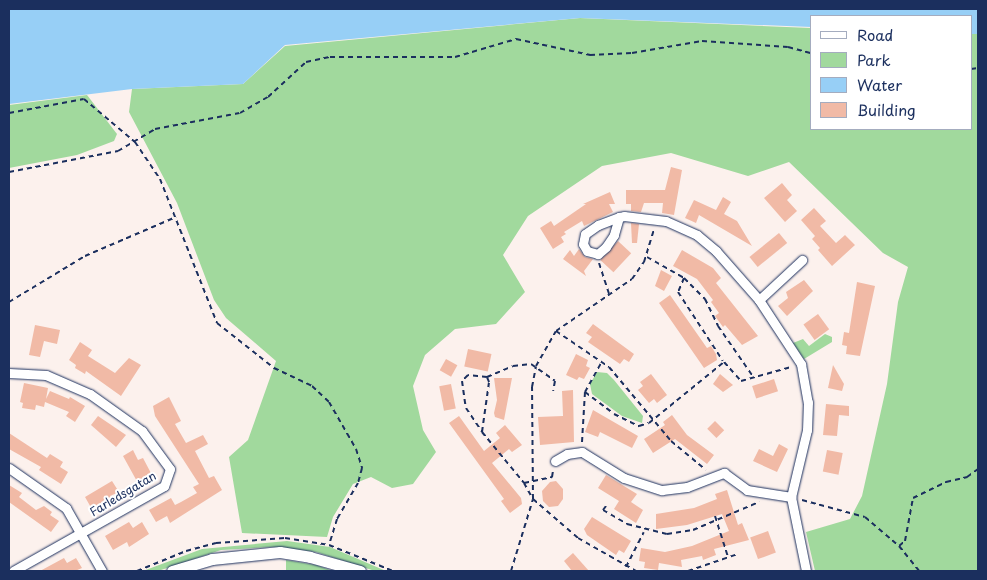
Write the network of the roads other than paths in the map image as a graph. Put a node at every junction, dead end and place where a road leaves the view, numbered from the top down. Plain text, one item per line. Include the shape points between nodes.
1 (618, 217) junction
2 (802, 260) dead end
3 (759, 300) junction
4 (9, 373) edge
5 (555, 461) road end
6 (9, 468) edge
7 (791, 497) junction
8 (82, 533) junction
9 (13, 571) edge
10 (102, 571) edge
11 (172, 571) edge
12 (360, 571) edge
13 (806, 571) edge

1 - 1 street via 585,234 585,248 598,254 614,235
1 - 3 street via 656,219 676,224 708,243
2 - 3 street
3 - 7 street via 801,364 808,412
4 - 8 street, Farledsgatan via 34,372 59,378 106,403 142,431 170,469 164,486
5 - 7 street via 567,454 582,452 624,478 653,489 682,488 724,473 746,490
6 - 8 street via 60,501
7 - 13 street
8 - 9 street, Farledsgatan
8 - 10 street
11 - 12 street via 212,558 280,552 317,558

